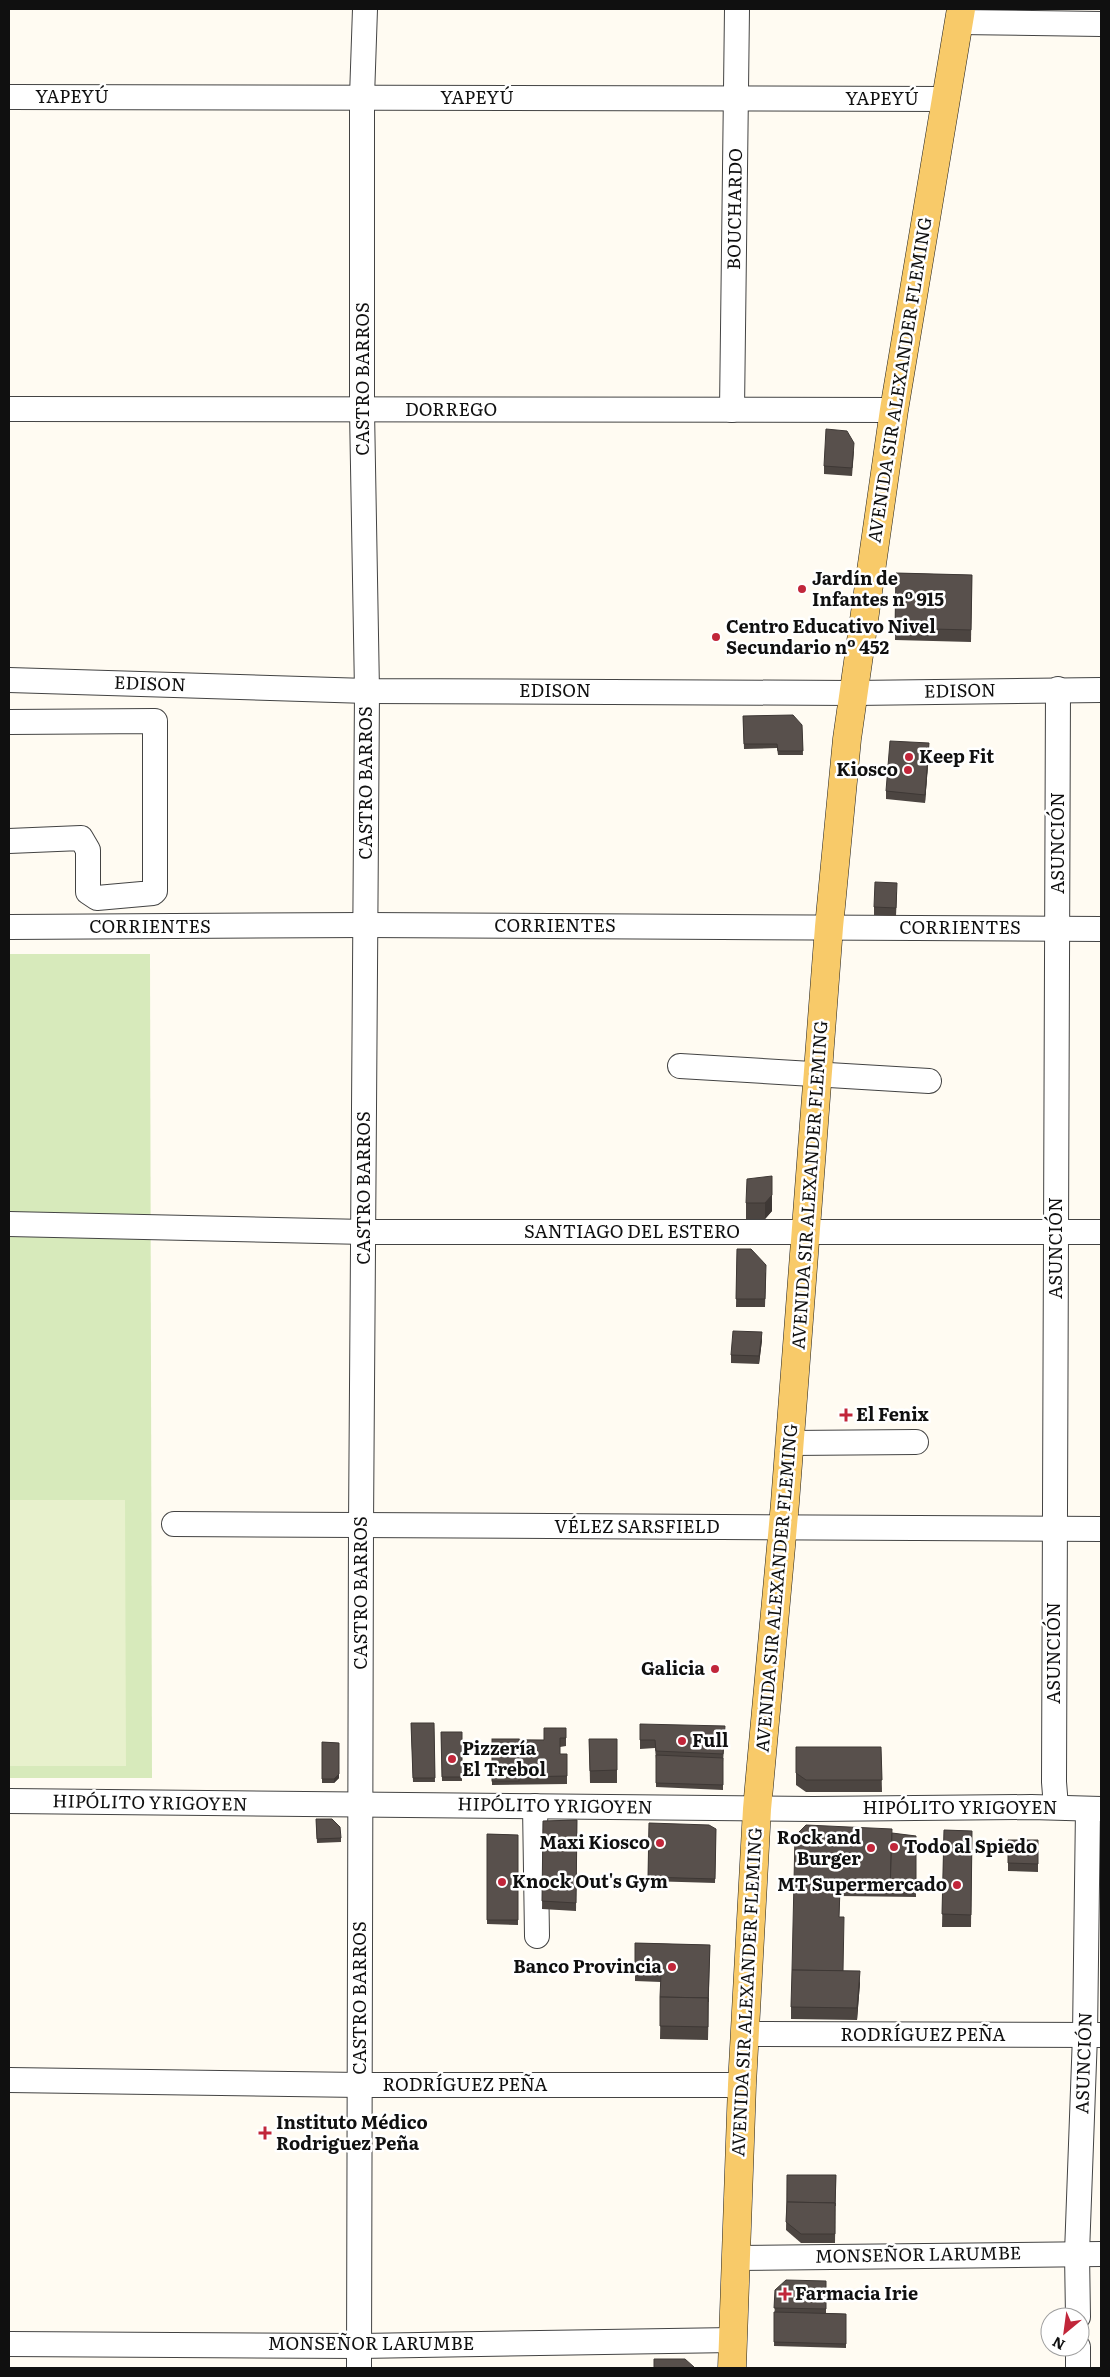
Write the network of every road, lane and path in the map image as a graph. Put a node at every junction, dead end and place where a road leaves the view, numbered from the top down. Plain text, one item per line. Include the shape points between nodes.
1 (365, 9) edge
2 (737, 9) edge
3 (960, 15) edge
4 (1101, 24) edge
5 (9, 97) edge
6 (362, 97) junction
7 (736, 98) junction
8 (945, 99) junction
9 (9, 409) edge
10 (362, 410) junction
11 (732, 410) junction
12 (894, 410) junction
13 (9, 680) edge
14 (1058, 689) junction
15 (366, 690) junction
16 (1101, 690) edge
17 (854, 693) junction
18 (9, 722) edge
19 (9, 840) edge
20 (365, 925) junction
21 (829, 927) junction
22 (9, 928) edge
23 (1057, 929) junction
24 (1101, 929) edge
25 (680, 1066) dead end
26 (818, 1074) junction
27 (930, 1081) dead end
28 (9, 1224) edge
29 (365, 1232) junction
30 (1056, 1232) junction
31 (1101, 1232) edge
32 (806, 1233) junction
33 (916, 1442) dead end
34 (790, 1443) junction
35 (174, 1524) dead end
36 (361, 1526) junction
37 (783, 1528) junction
38 (1055, 1529) junction
39 (1101, 1529) edge
40 (9, 1801) edge
41 (361, 1804) junction
42 (534, 1806) junction
43 (1056, 1807) junction
44 (757, 1809) junction
45 (1094, 1809) edge
46 (537, 1936) dead end
47 (744, 2034) junction
48 (1093, 2035) edge
49 (9, 2080) edge
50 (360, 2085) junction
51 (742, 2085) junction
52 (1077, 2254) junction
53 (1101, 2254) edge
54 (735, 2258) junction
55 (1078, 2307) edge
56 (733, 2340) junction
57 (9, 2344) edge
58 (360, 2357) edge
59 (732, 2368) edge

1 - 6 street, CASTRO BARROS
2 - 7 street, BOUCHARDO
3 - 4 street
3 - 8 main road, AVENIDA SIR ALEXANDER FLEMING
5 - 6 street, YAPEYÚ
6 - 7 street, YAPEYÚ
6 - 10 street, CASTRO BARROS
7 - 8 street, YAPEYÚ
7 - 11 street, BOUCHARDO
8 - 12 main road, AVENIDA SIR ALEXANDER FLEMING
9 - 10 street, DORREGO
10 - 11 street, DORREGO
10 - 15 street, CASTRO BARROS
11 - 12 street, DORREGO
12 - 17 main road, AVENIDA SIR ALEXANDER FLEMING
13 - 15 street, EDISON
14 - 16 street, EDISON
14 - 17 street, EDISON
14 - 23 street, ASUNCIÓN
15 - 17 street, EDISON
15 - 20 street, CASTRO BARROS
17 - 21 main road, AVENIDA SIR ALEXANDER FLEMING
18 - 19 street via 155,722 156,890 97,898 88,892 88,850 81,838
20 - 21 street, CORRIENTES
20 - 22 street, CORRIENTES
20 - 29 street, CASTRO BARROS
21 - 23 street, CORRIENTES
21 - 26 main road, AVENIDA SIR ALEXANDER FLEMING
23 - 24 street, CORRIENTES
23 - 30 street, ASUNCIÓN
25 - 26 street
26 - 27 street
26 - 32 main road, AVENIDA SIR ALEXANDER FLEMING
28 - 29 street, SANTIAGO DEL ESTERO
29 - 32 street, SANTIAGO DEL ESTERO
29 - 36 street, CASTRO BARROS
30 - 31 street, SANTIAGO DEL ESTERO
30 - 32 street, SANTIAGO DEL ESTERO
30 - 38 street, ASUNCIÓN
32 - 34 main road, AVENIDA SIR ALEXANDER FLEMING
33 - 34 street
34 - 37 main road, AVENIDA SIR ALEXANDER FLEMING
35 - 36 street, VÉLEZ SARSFIELD
36 - 37 street, VÉLEZ SARSFIELD
36 - 41 street, CASTRO BARROS
37 - 38 street, VÉLEZ SARSFIELD
37 - 44 main road, AVENIDA SIR ALEXANDER FLEMING
38 - 39 street, VÉLEZ SARSFIELD
38 - 43 street, ASUNCIÓN
40 - 41 street, HIPÓLITO YRIGOYEN
41 - 42 street, HIPÓLITO YRIGOYEN
41 - 50 street, CASTRO BARROS
42 - 44 street, HIPÓLITO YRIGOYEN
42 - 46 street
43 - 44 street, HIPÓLITO YRIGOYEN
43 - 45 street, HIPÓLITO YRIGOYEN
44 - 47 main road, AVENIDA SIR ALEXANDER FLEMING
45 - 48 street, ASUNCIÓN
47 - 48 street, RODRÍGUEZ PEÑA
47 - 51 main road, AVENIDA SIR ALEXANDER FLEMING
48 - 52 street, ASUNCIÓN
49 - 50 street, RODRÍGUEZ PEÑA
50 - 51 street, RODRÍGUEZ PEÑA
50 - 58 street, CASTRO BARROS
51 - 54 main road, AVENIDA SIR ALEXANDER FLEMING
52 - 53 street, MONSEÑOR LARUMBE
52 - 54 street, MONSEÑOR LARUMBE
52 - 55 street, ASUNCIÓN
54 - 56 main road, AVENIDA SIR ALEXANDER FLEMING
56 - 58 street, MONSEÑOR LARUMBE
56 - 59 main road, AVENIDA SIR ALEXANDER FLEMING
57 - 58 street, MONSEÑOR LARUMBE

